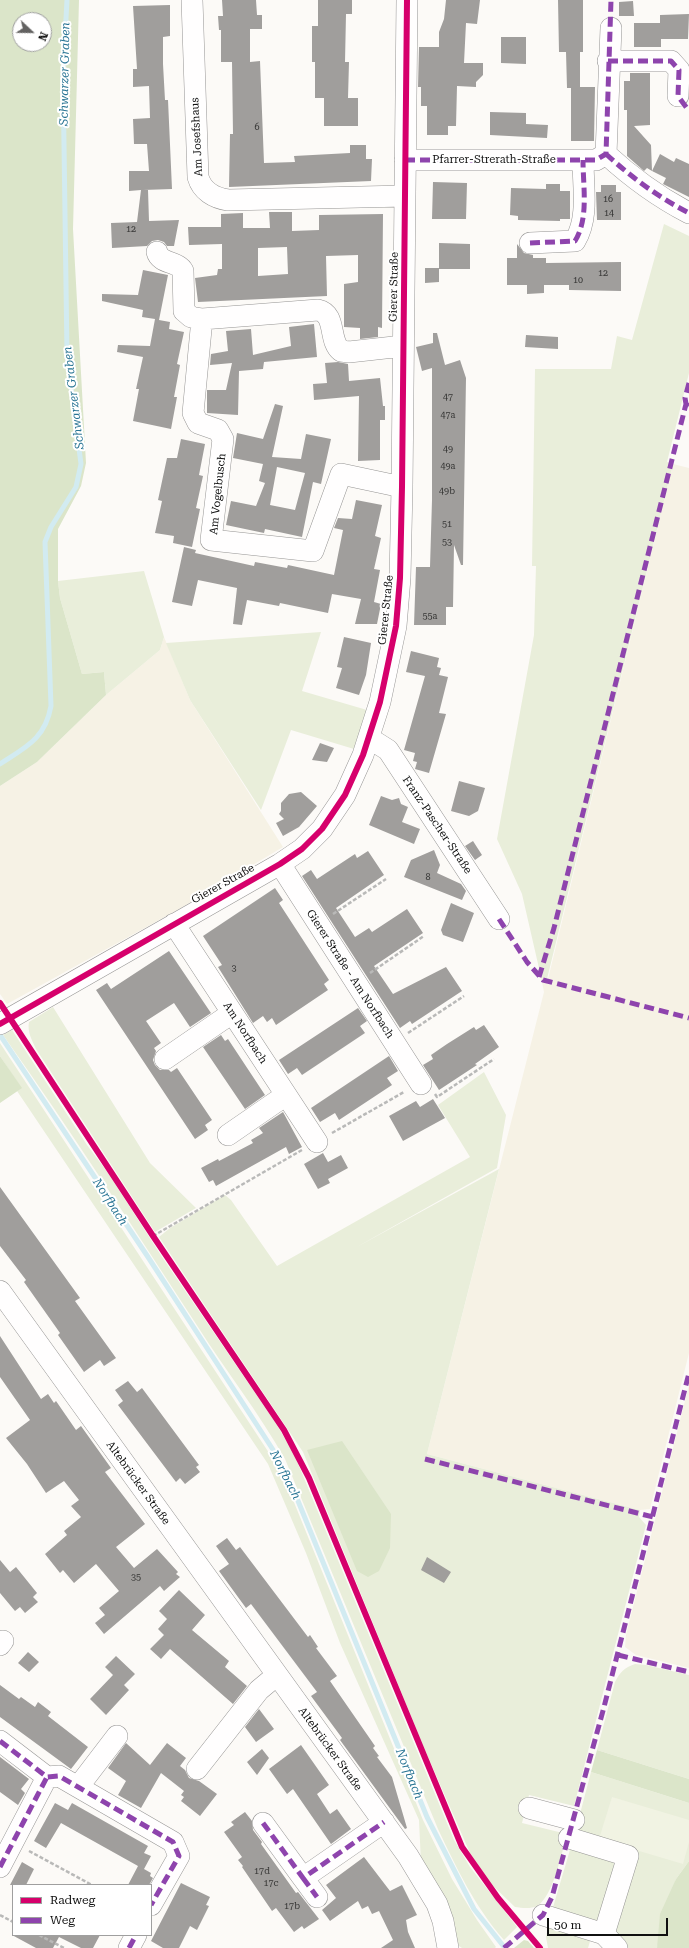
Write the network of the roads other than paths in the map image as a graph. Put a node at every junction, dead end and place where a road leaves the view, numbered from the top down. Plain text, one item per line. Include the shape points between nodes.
1 (192, 0) edge
2 (408, 0) edge
3 (611, 28) dead end
4 (608, 61) junction
5 (678, 96) dead end
6 (606, 154) junction
7 (405, 160) junction
8 (583, 160) junction
9 (405, 196) junction
10 (689, 213) edge
11 (530, 244) dead end
12 (157, 252) dead end
13 (202, 319) junction
14 (404, 346) junction
15 (402, 487) junction
16 (368, 738) junction
17 (280, 864) junction
18 (500, 919) dead end
19 (174, 924) junction
20 (232, 1013) junction
21 (3, 1022) edge
22 (165, 1059) dead end
23 (421, 1084) road end
24 (286, 1095) junction
25 (228, 1135) dead end
26 (317, 1142) road end
27 (3, 1303) edge
28 (277, 1675) junction
29 (117, 1736) dead end
30 (0, 1741) edge
31 (197, 1769) dead end
32 (47, 1777) junction
33 (78, 1787) junction
34 (529, 1808) dead end
35 (384, 1822) junction
36 (263, 1823) dead end
37 (0, 1867) edge
38 (303, 1878) junction
39 (317, 1897) dead end
40 (152, 1903) edge
41 (543, 1915) dead end
42 (135, 1936) edge
43 (610, 1941) edge
44 (129, 1948) edge
45 (448, 1948) edge

1 - 9 street, Am Josefshaus via 198,177 203,188 213,196 228,200
2 - 7 street, Gierer Straße
3 - 4 street
4 - 5 street via 671,61 679,70
4 - 6 street
6 - 8 street, Pfarrer-Strerath-Straße via 596,160
6 - 10 street via 646,187
7 - 8 street, Pfarrer-Strerath-Straße
7 - 9 street, Gierer Straße
8 - 11 street via 584,222 575,241
9 - 14 street, Gierer Straße
12 - 13 street via 160,258 181,268 184,311 190,317
13 - 14 street via 318,310 324,311 328,316 334,342 341,351
13 - 15 street, Am Vogelbusch via 193,415 200,425 218,430 224,442 211,540 313,551 341,474
14 - 15 street, Gierer Straße
15 - 16 street, Gierer Straße via 396,626 387,675
16 - 17 street, Gierer Straße via 351,782 331,819 307,844
16 - 18 street, Franz-Pascher-Straße via 388,750
17 - 19 street, Gierer Straße
17 - 23 street, Gierer Straße - Am Norfbach
19 - 20 street, Am Norfbach
19 - 21 street, Gierer Straße
20 - 22 street
20 - 24 street, Am Norfbach
24 - 25 street
24 - 26 street, Am Norfbach
27 - 28 street, Altebrücker Straße
28 - 31 street via 259,1690
28 - 35 street, Altebrücker Straße
29 - 33 street
30 - 32 street
32 - 33 street via 59,1776
32 - 37 street
33 - 40 street via 173,1842 179,1856
34 - 43 street via 628,1856
35 - 38 street
35 - 45 street, Altebrücker Straße via 434,1898 443,1922
36 - 38 street
38 - 39 street
41 - 43 street
42 - 44 street

